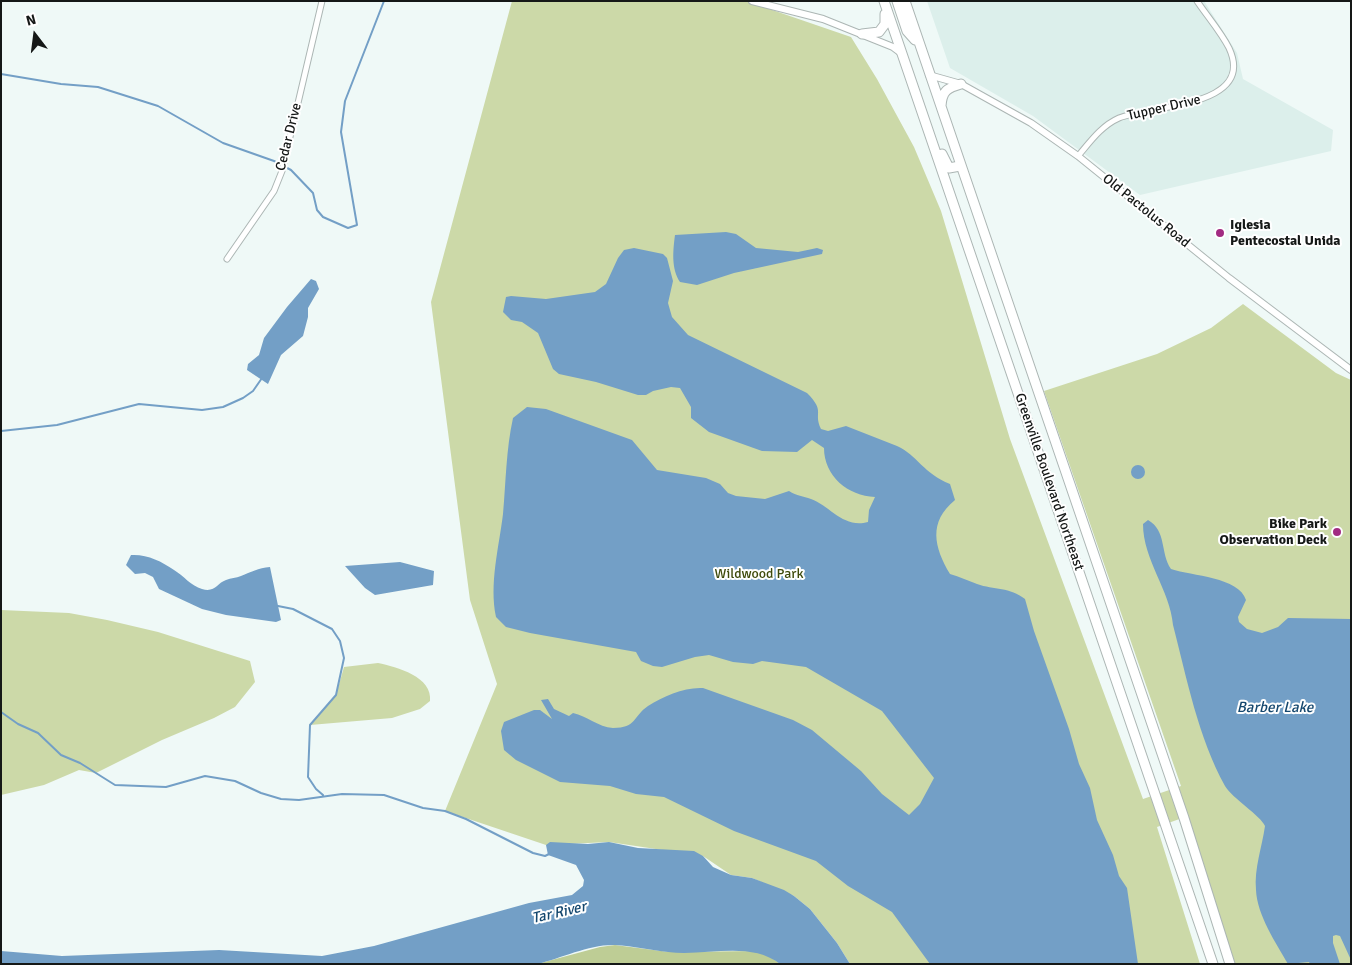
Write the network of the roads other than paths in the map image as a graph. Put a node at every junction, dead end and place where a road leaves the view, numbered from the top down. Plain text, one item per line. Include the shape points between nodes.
1 (322, 1) edge
2 (752, 1) edge
3 (897, 1) edge
4 (905, 1) edge
5 (1197, 1) edge
6 (884, 4) edge
7 (862, 34) junction
8 (920, 47) junction
9 (901, 52) junction
10 (929, 75) junction
11 (910, 76) junction
12 (961, 84) junction
13 (940, 109) junction
14 (1078, 156) junction
15 (960, 166) junction
16 (227, 259) dead end
17 (1351, 370) edge
18 (1213, 964) edge
19 (1230, 964) edge

1 - 16 street, Cedar Drive via 282,171 274,191
2 - 7 street
3 - 8 highway via 907,31
4 - 8 highway, Greenville Boulevard Northeast
5 - 14 street, Tupper Drive via 1229,48 1233,71 1228,84 1202,100 1120,118 1100,130
6 - 7 highway via 883,29 875,34
6 - 9 highway, Greenville Boulevard Northeast
7 - 9 street
8 - 10 highway, Greenville Boulevard Northeast
9 - 11 highway, Greenville Boulevard Northeast
10 - 12 street, Old Pactolus Road
10 - 13 highway, Greenville Boulevard Northeast
11 - 15 highway via 921,93 944,161 949,168
11 - 18 highway, Greenville Boulevard Northeast
12 - 13 highway via 943,93
12 - 14 street, Old Pactolus Road via 1031,124
13 - 15 highway, Greenville Boulevard Northeast
14 - 17 street, Old Pactolus Road via 1229,278
15 - 19 highway, Greenville Boulevard Northeast via 1184,818

